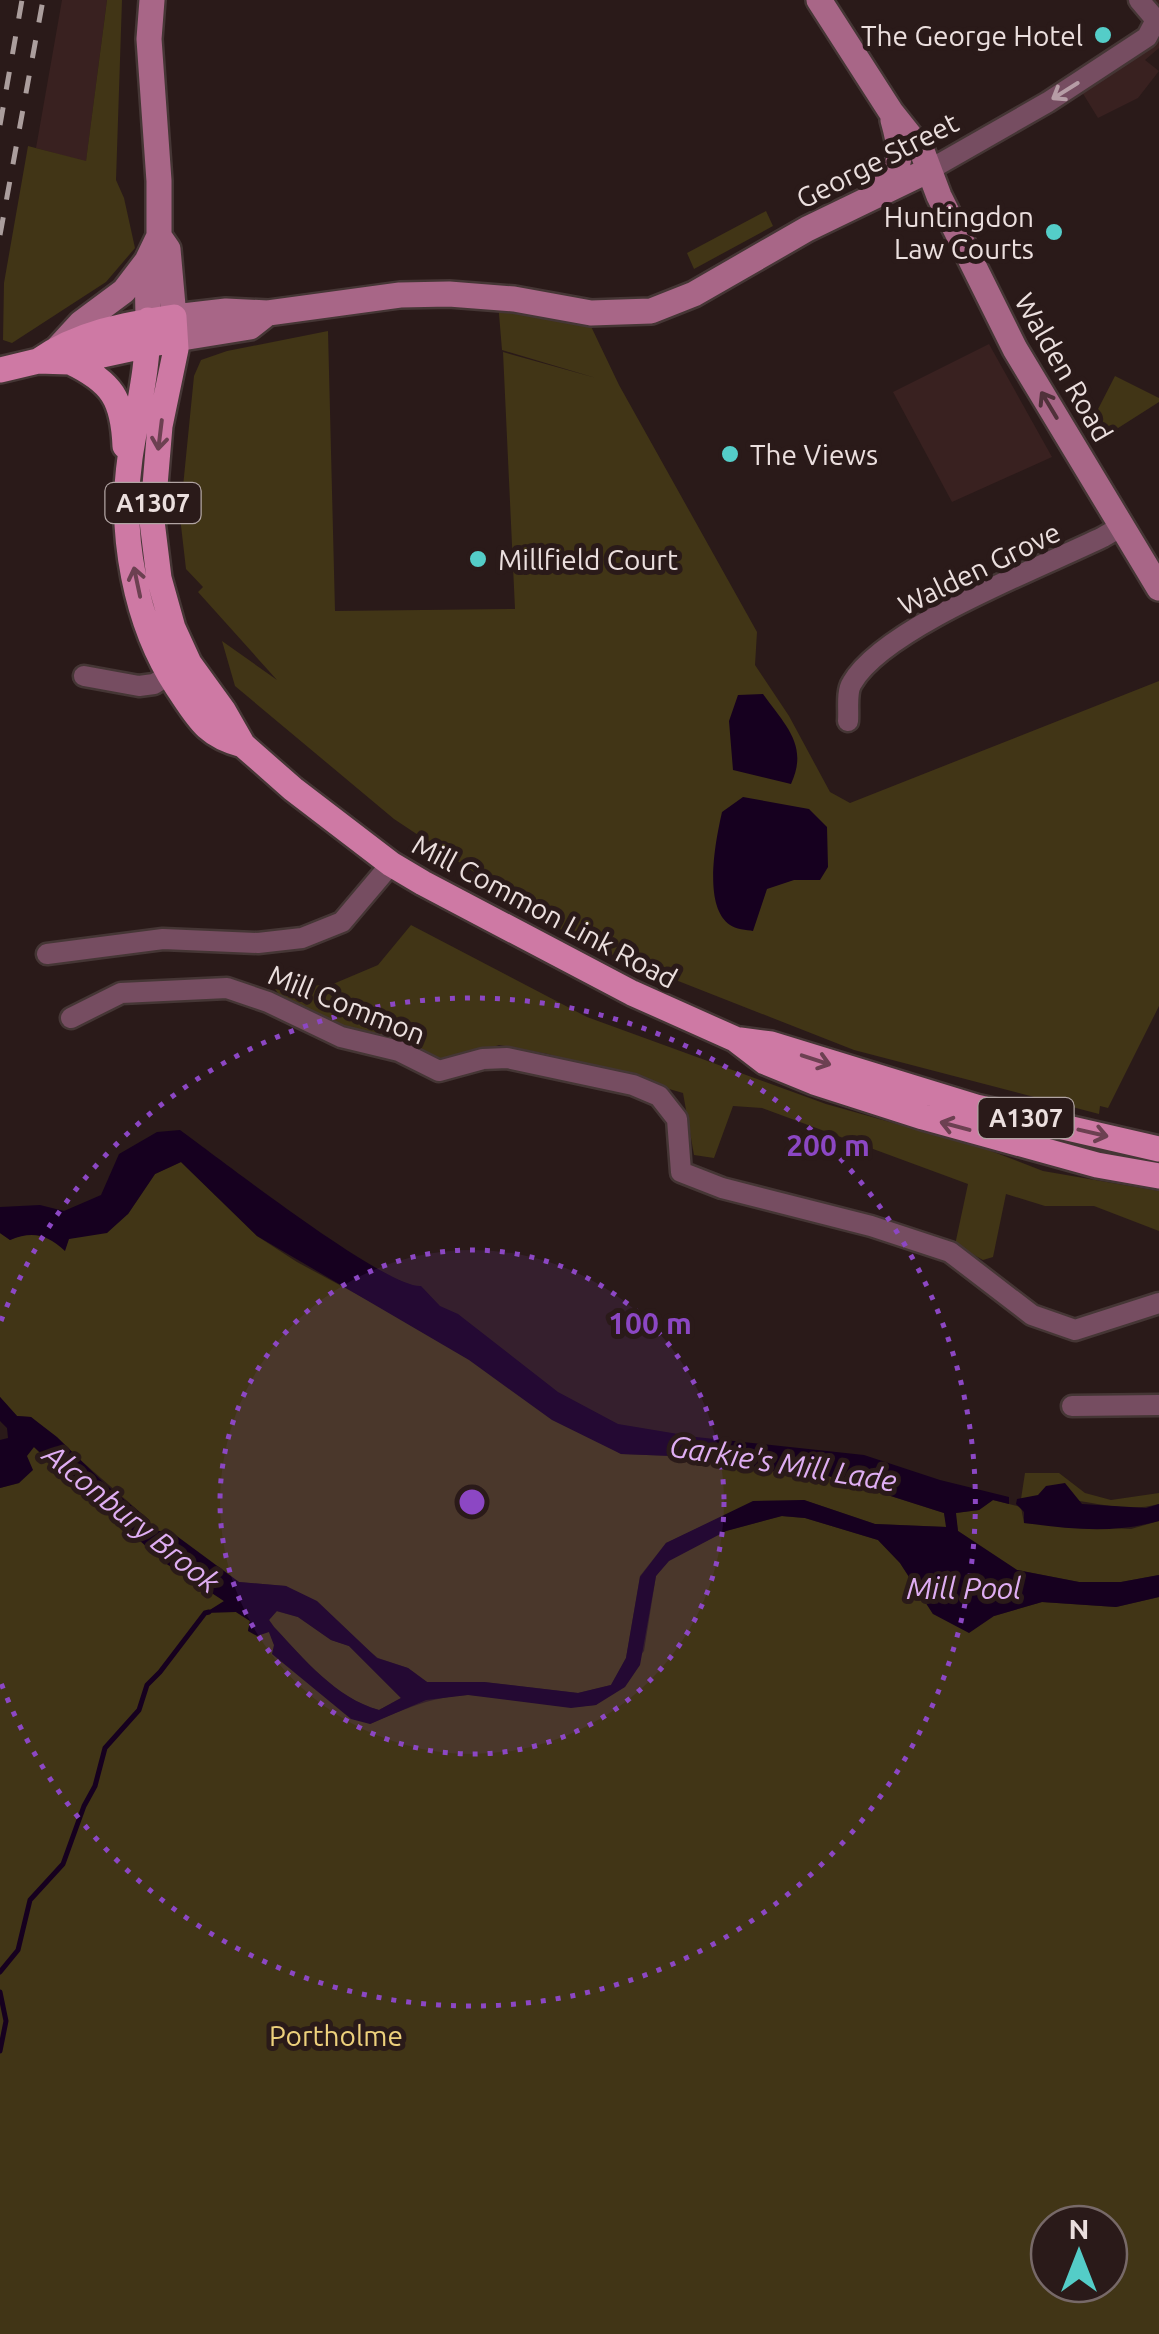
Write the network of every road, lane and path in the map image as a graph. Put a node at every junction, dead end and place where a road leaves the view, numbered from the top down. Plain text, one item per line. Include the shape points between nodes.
1 (152, 0) edge
2 (820, 0) edge
3 (1144, 4) edge
4 (891, 112) junction
5 (928, 167) junction
6 (870, 197) junction
7 (159, 236) junction
8 (147, 261) junction
9 (175, 328) junction
10 (148, 332) junction
11 (36, 362) edge
12 (130, 460) junction
13 (1122, 526) junction
14 (1159, 588) edge
15 (179, 669) junction
16 (84, 676) dead end
17 (848, 721) dead end
18 (391, 864) junction
19 (47, 954) dead end
20 (71, 1018) dead end
21 (735, 1040) junction
22 (1158, 1145) edge
23 (1155, 1175) edge
24 (1159, 1303) edge
25 (1159, 1405) edge
26 (1072, 1406) dead end

1 - 7 main road
2 - 4 main road, Walden Road
3 -> 5 street, George Street via 1156,24 1147,37
4 - 5 main road, Walden Road
4 - 6 main road via 902,153 896,170
5 - 6 main road, George Street
13 -> 5 main road, Walden Road via 1015,349
6 - 9 main road, George Street via 673,304 630,314 400,295 268,314 226,312
7 - 8 main road
7 - 9 main road via 168,249
8 - 10 main road, Mill Common Link Road
8 - 11 main road via 124,291
9 - 10 main road
9 -> 15 main road, Mill Common Link Road / A1307 via 152,521
10 - 11 main road via 92,334
10 - 12 main road, Mill Common Link Road
11 - 12 main road, A1307 via 91,372 111,388
15 -> 12 main road, Mill Common Link Road / A1307 via 143,610 128,539
13 - 14 main road, Walden Road
13 - 17 street, Walden Grove via 926,621 878,652 849,685
15 - 16 street via 139,686
15 - 18 main road, Mill Common Link Road / A1307 via 192,709 217,738 243,745
18 - 19 street via 342,922 302,938 258,944 163,939
18 - 21 main road, Mill Common Link Road / A1307 via 546,950
20 - 24 street, Mill Common via 120,993 227,988 439,1072 507,1058 632,1084 658,1096 676,1120 681,1172 950,1252 1032,1315 1075,1330
21 -> 22 main road, Mill Common Link Road / A1307 via 771,1044 976,1107
23 -> 21 main road, Mill Common Link Road / A1307 via 850,1094 765,1062
22 - 23 main road
25 - 26 street

